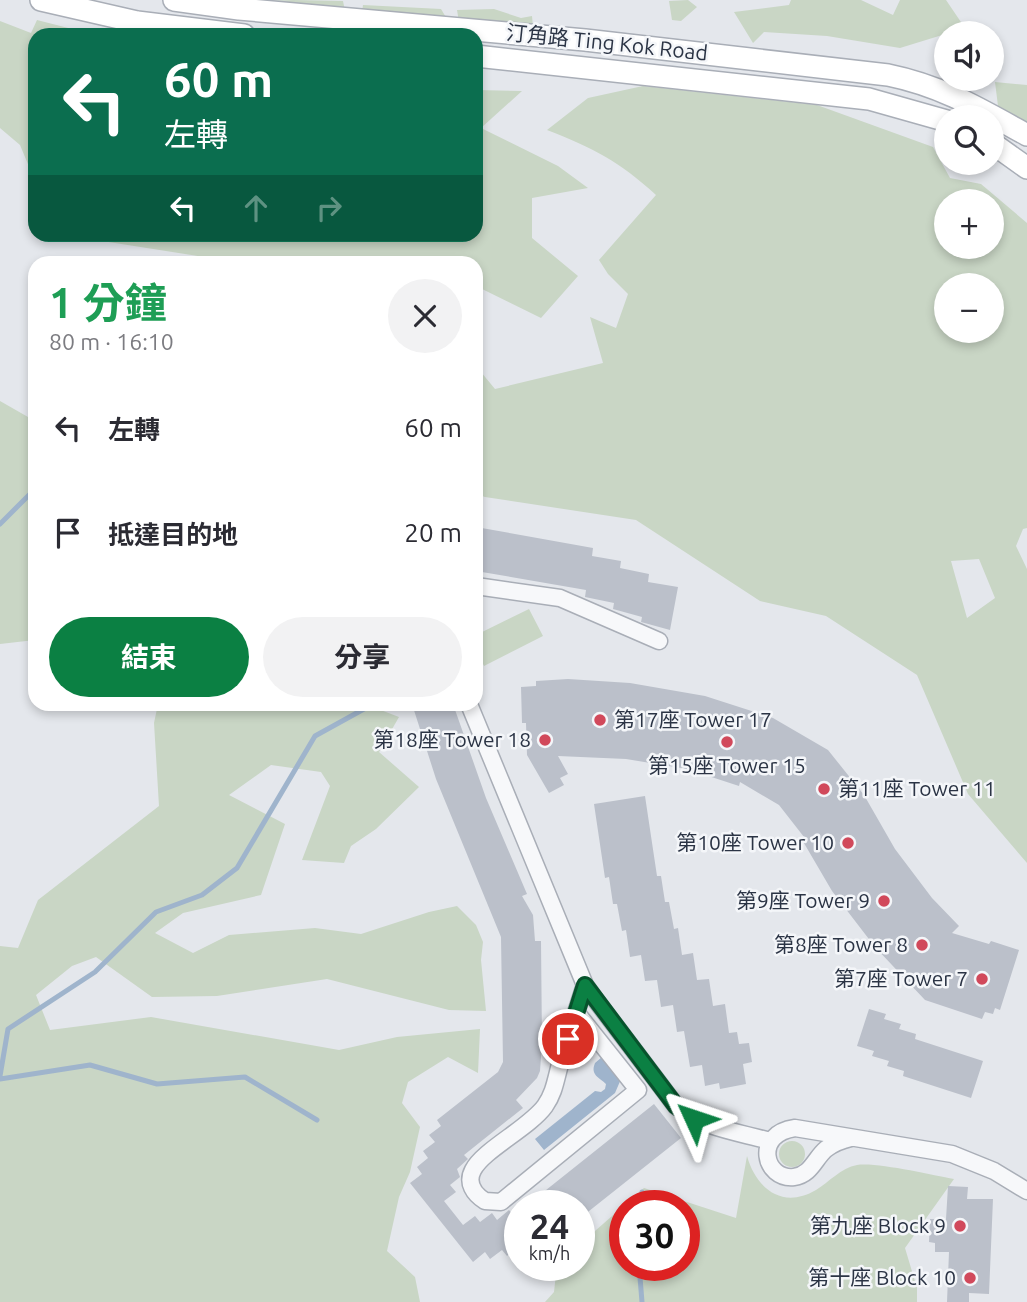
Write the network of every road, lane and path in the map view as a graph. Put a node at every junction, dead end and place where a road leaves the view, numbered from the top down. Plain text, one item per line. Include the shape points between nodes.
1 (41, 0) edge
2 (174, 0) edge
3 (186, 28) edge
4 (450, 28) edge
5 (483, 31) edge
6 (483, 57) edge
7 (934, 117) edge
8 (1027, 135) edge
9 (1004, 152) edge
10 (1027, 168) edge
11 (483, 587) edge
12 (659, 641) dead end
13 (472, 711) edge
14 (585, 985) junction
15 (576, 1012) junction
16 (851, 1138) junction
17 (770, 1141) junction
18 (1027, 1191) edge

1 - 3 main road
2 - 4 main road, 汀角路 Ting Kok Road
5 - 8 main road, 汀角路 Ting Kok Road via 888,75 939,88
6 - 7 main road, 汀角路 Ting Kok Road via 869,99
9 - 10 main road
11 - 12 street via 560,598
13 - 14 street
14 - 15 street
14 - 17 street via 676,1106 703,1124
15 - 15 street via 557,1080 544,1107 474,1168 473,1191 485,1201 501,1202 638,1090
16 - 17 street via 795,1128 778,1132
16 - 17 street via 833,1144 808,1171 794,1177 780,1174 770,1163
16 - 18 street via 952,1154

